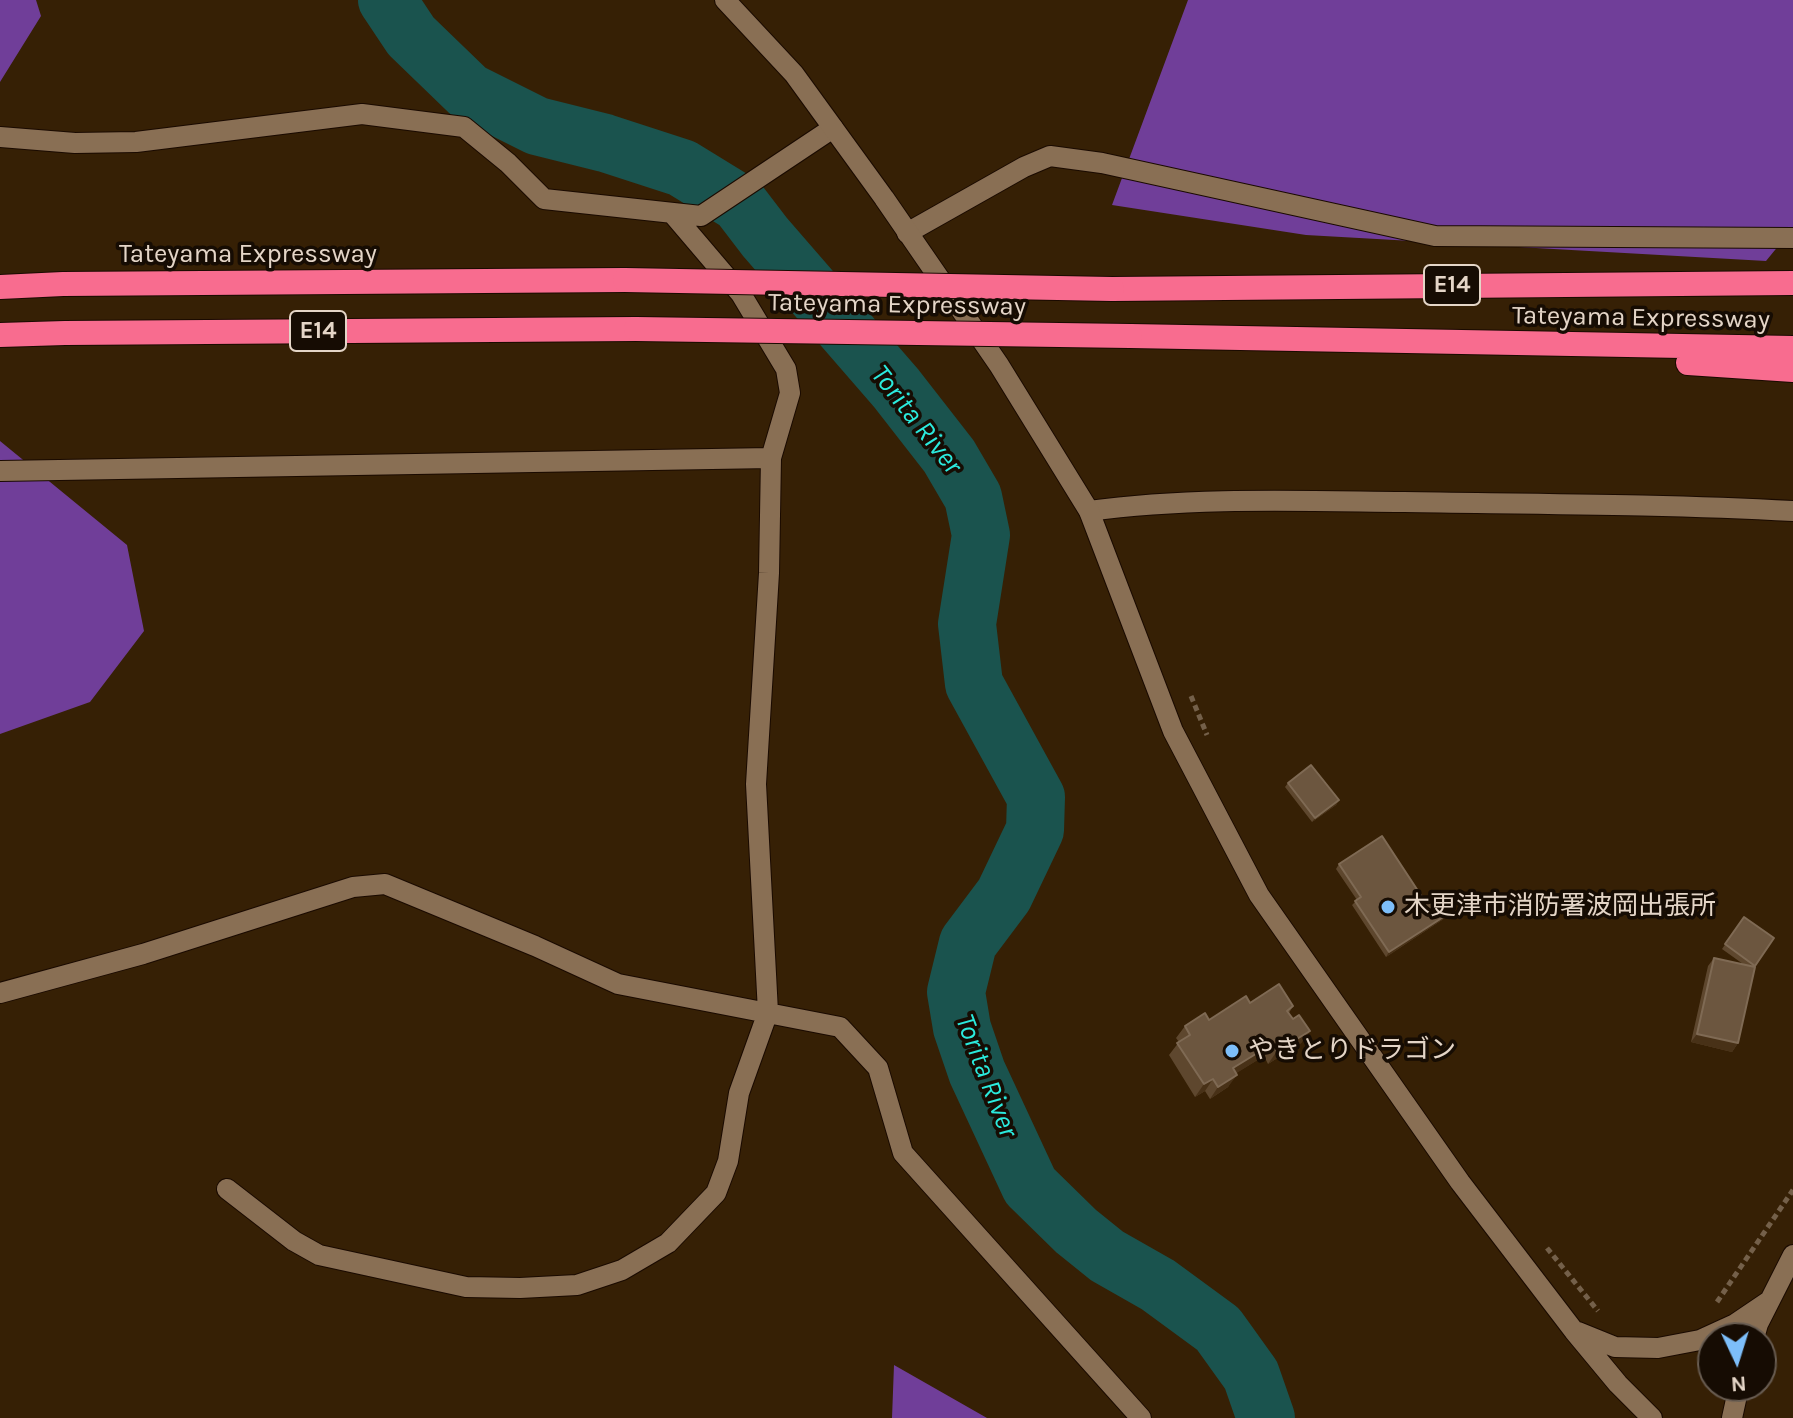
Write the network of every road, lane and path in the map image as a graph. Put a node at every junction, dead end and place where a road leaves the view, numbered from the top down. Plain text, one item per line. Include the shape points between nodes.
1 (725, 0) edge
2 (833, 128) junction
3 (0, 137) edge
4 (672, 213) junction
5 (907, 233) junction
6 (1793, 238) edge
7 (1793, 283) edge
8 (0, 287) edge
9 (0, 335) edge
10 (1203, 338) junction
11 (1793, 348) edge
12 (1793, 370) edge
13 (771, 458) junction
14 (0, 471) edge
15 (1089, 511) junction
16 (1793, 511) edge
17 (1186, 686) dead end
18 (1210, 742) dead end
19 (0, 993) edge
20 (768, 1012) junction
21 (227, 1189) dead end
22 (1793, 1190) edge
23 (1543, 1243) dead end
24 (1793, 1255) edge
25 (1769, 1301) junction
26 (1715, 1305) dead end
27 (1605, 1319) dead end
28 (1760, 1322) edge
29 (1574, 1331) junction
30 (1141, 1418) edge
31 (1652, 1418) edge

1 - 2 street via 794,74
2 - 4 street via 701,216
2 - 5 street
3 - 4 street via 136,142 362,114 464,127 544,199
4 - 13 street via 741,294 786,369 790,393
5 - 6 street via 1050,156 1435,236
5 - 15 street via 999,365
7 - 8 highway, Tateyama Expressway / E14, bridge via 1112,289 625,280
9 - 10 highway, Tateyama Expressway / E14, bridge via 636,329
10 - 11 highway, Tateyama Expressway / E14
10 - 12 highway
13 - 14 street
13 - 20 street via 756,784
15 - 16 street via 1318,502
15 - 29 street via 1173,731 1259,895 1460,1182
17 - 18 path
19 - 20 street via 353,887 385,884 618,984
20 - 21 street via 739,1093 728,1161 716,1193 668,1243 622,1270 577,1285 466,1287 319,1255
20 - 30 street via 840,1027 878,1068 903,1153
22 - 26 path
23 - 27 path
24 - 25 street
25 - 28 street
25 - 29 street via 1700,1340 1658,1348 1615,1347
29 - 31 street

